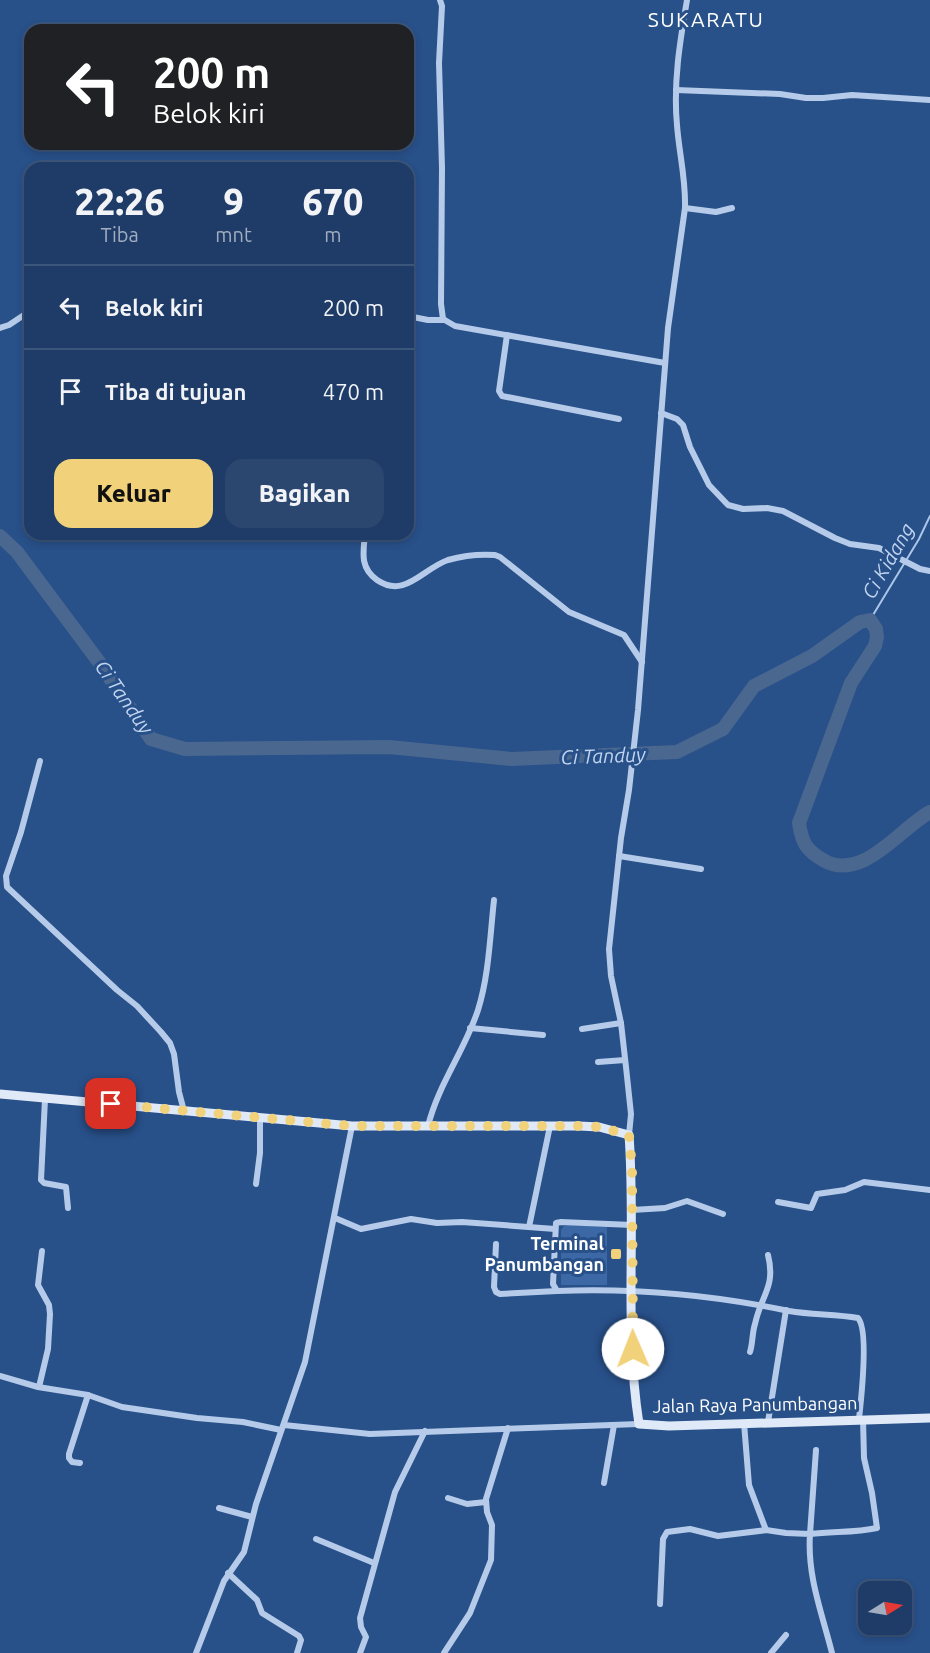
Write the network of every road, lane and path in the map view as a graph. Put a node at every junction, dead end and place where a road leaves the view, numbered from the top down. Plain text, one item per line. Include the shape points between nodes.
1 (440, 0) edge
2 (687, 0) edge
3 (676, 90) junction
4 (930, 100) edge
5 (685, 208) junction
6 (732, 208) dead end
7 (24, 315) edge
8 (414, 317) edge
9 (444, 320) junction
10 (0, 328) edge
11 (507, 335) junction
12 (665, 363) junction
13 (662, 414) junction
14 (619, 419) dead end
15 (364, 540) edge
16 (930, 572) edge
17 (642, 663) junction
18 (40, 761) dead end
19 (618, 856) junction
20 (701, 869) dead end
21 (494, 900) dead end
22 (621, 1023) junction
23 (470, 1028) junction
24 (582, 1029) dead end
25 (543, 1035) dead end
26 (625, 1060) junction
27 (598, 1062) dead end
28 (0, 1094) edge
29 (45, 1099) junction
30 (184, 1111) junction
31 (260, 1118) junction
32 (550, 1125) junction
33 (352, 1126) junction
34 (428, 1126) junction
35 (629, 1135) junction
36 (256, 1184) dead end
37 (930, 1190) edge
38 (778, 1202) dead end
39 (68, 1208) dead end
40 (633, 1210) junction
41 (723, 1214) dead end
42 (335, 1218) junction
43 (633, 1225) junction
44 (529, 1227) junction
45 (555, 1229) junction
46 (496, 1244) dead end
47 (42, 1251) dead end
48 (768, 1255) dead end
49 (632, 1290) junction
50 (557, 1291) junction
51 (761, 1305) junction
52 (786, 1310) junction
53 (750, 1352) dead end
54 (0, 1376) edge
55 (39, 1387) junction
56 (88, 1395) junction
57 (930, 1418) edge
58 (861, 1419) junction
59 (768, 1422) junction
60 (744, 1423) junction
61 (639, 1424) junction
62 (614, 1425) junction
63 (282, 1428) junction
64 (508, 1428) junction
65 (425, 1431) junction
66 (816, 1450) dead end
67 (80, 1463) dead end
68 (604, 1483) dead end
69 (448, 1498) dead end
70 (486, 1502) junction
71 (219, 1508) dead end
72 (252, 1517) junction
73 (766, 1530) junction
74 (810, 1534) junction
75 (315, 1539) dead end
76 (374, 1563) junction
77 (228, 1573) junction
78 (660, 1604) dead end
79 (786, 1635) dead end
80 (196, 1653) edge
81 (297, 1653) edge
82 (360, 1653) edge
83 (444, 1653) edge
84 (771, 1653) edge
85 (832, 1653) edge

1 - 9 street
2 - 3 street
3 - 4 street
3 - 5 street
5 - 6 street via 716,212
5 - 12 street
7 - 10 street
8 - 9 street
9 - 11 street via 455,326
11 - 12 street
11 - 14 street via 499,391 502,396
12 - 13 street
13 - 16 street via 681,422 708,485 728,505 783,511 850,544 875,547
13 - 17 street
15 - 17 street via 363,564 369,574 392,588 406,585 449,560 500,557 569,612 624,635
17 - 19 street
18 - 30 street via 6,876 7,887 136,1006 170,1043
19 - 20 street
19 - 22 street via 609,962
21 - 23 street via 484,980
22 - 24 street
22 - 26 street
23 - 25 street
23 - 34 street
26 - 27 street
26 - 35 street via 631,1114
28 - 29 main road
29 - 30 main road
29 - 39 street via 41,1180 66,1186
30 - 31 main road
31 - 33 main road
31 - 36 street
32 - 34 main road
32 - 35 main road via 599,1127
32 - 44 street
33 - 34 main road
33 - 42 street
35 - 40 main road, Jalan Raya Panumbangan
37 - 38 street via 864,1182 845,1190 817,1194 810,1208
40 - 41 street via 665,1208 687,1201
40 - 43 main road, Jalan Raya Panumbangan
42 - 44 street via 361,1229 411,1219
42 - 63 street via 305,1362
43 - 45 street via 559,1222
43 - 49 main road, Jalan Raya Panumbangan
44 - 45 street
45 - 50 street via 553,1284
46 - 50 street via 496,1292
47 - 55 street via 38,1285 50,1314 48,1349
48 - 51 street via 770,1282
49 - 50 street
49 - 51 street
49 - 61 main road, Jalan Raya Panumbangan
51 - 52 street
51 - 53 street
52 - 58 street via 860,1320
52 - 59 street
54 - 55 street
55 - 56 street
56 - 63 street via 133,1409
56 - 67 street via 69,1454 72,1462
57 - 58 main road, Jalan Raya Panumbangan
58 - 59 main road, Jalan Raya Panumbangan
58 - 74 street via 864,1458 878,1528
59 - 60 main road, Jalan Raya Panumbangan
60 - 61 main road, Jalan Raya Panumbangan
60 - 73 street via 749,1485
61 - 62 street
62 - 64 street
62 - 68 street
63 - 65 street via 370,1434
63 - 72 street
64 - 65 street
64 - 70 street
65 - 76 street via 395,1492
66 - 74 street
69 - 70 street via 467,1504
70 - 83 street via 492,1525 492,1560 470,1613
71 - 72 street
72 - 77 street via 244,1552
73 - 74 street
73 - 78 street via 718,1536 690,1529 667,1532 663,1539
74 - 85 street via 811,1576
75 - 76 street
76 - 82 street via 360,1618 366,1637
77 - 80 street
77 - 81 street via 257,1600 262,1613 299,1636
79 - 84 street

